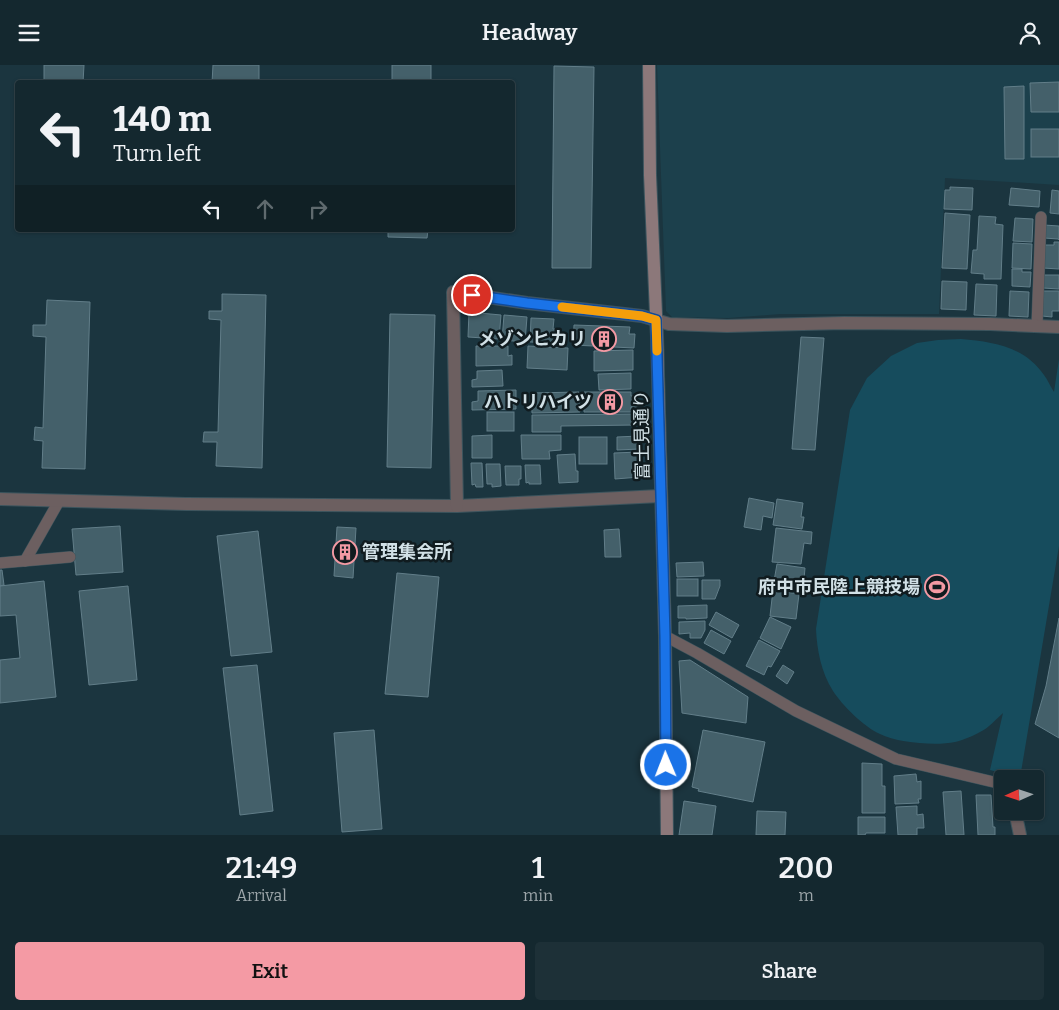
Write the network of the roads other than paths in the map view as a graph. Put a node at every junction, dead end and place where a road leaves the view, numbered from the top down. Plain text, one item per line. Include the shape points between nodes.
1 (649, 65) edge
2 (1041, 217) dead end
3 (656, 320) junction
4 (1037, 326) junction
5 (1059, 327) edge
6 (660, 496) junction
7 (0, 499) edge
8 (59, 501) junction
9 (457, 507) junction
10 (70, 557) dead end
11 (25, 561) junction
12 (0, 563) edge
13 (665, 636) junction
14 (994, 782) edge
15 (1017, 820) edge
16 (667, 835) edge
17 (1020, 835) edge

1 - 3 street, 富士見通り
2 - 4 lane
3 - 4 street via 727,326 844,323
3 - 6 street, 富士見通り
3 - 9 street via 453,292
4 - 5 street
6 - 9 street
6 - 13 street, 富士見通り
7 - 8 street
8 - 9 street
8 - 11 lane
10 - 11 lane
11 - 12 lane
13 - 14 lane via 796,711 896,759
13 - 16 street, 富士見通り
15 - 17 street

